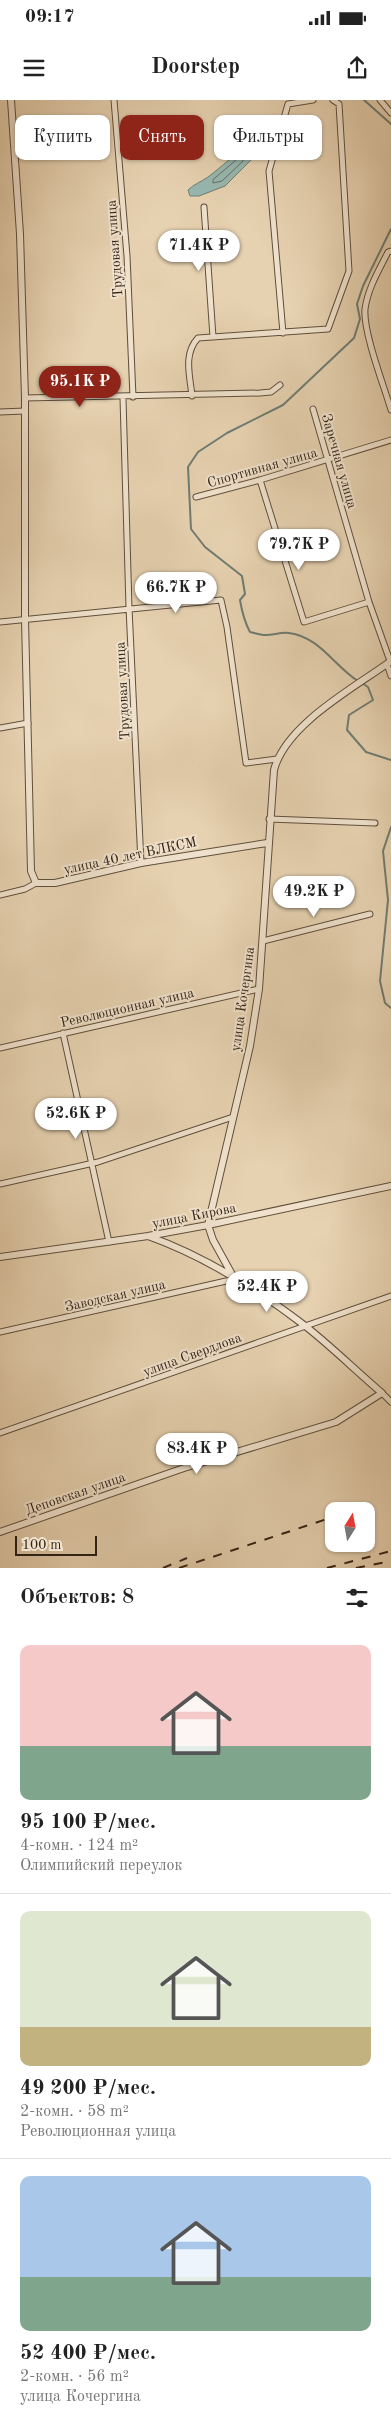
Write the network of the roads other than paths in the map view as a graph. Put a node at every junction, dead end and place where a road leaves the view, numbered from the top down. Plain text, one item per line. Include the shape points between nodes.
1 (11, 100) edge
2 (114, 100) edge
3 (313, 100) edge
4 (333, 100) edge
5 (380, 100) edge
6 (391, 113) edge
7 (204, 206) dead end
8 (391, 251) edge
9 (283, 333) junction
10 (213, 337) junction
11 (280, 385) dead end
12 (192, 396) junction
13 (133, 397) junction
14 (25, 398) junction
15 (123, 398) junction
16 (313, 409) dead end
17 (391, 410) edge
18 (25, 411) junction
19 (0, 412) edge
20 (391, 440) edge
21 (327, 459) junction
22 (260, 480) junction
23 (196, 497) dead end
24 (369, 602) junction
25 (129, 608) junction
26 (25, 620) junction
27 (0, 622) edge
28 (389, 662) edge
29 (391, 676) edge
30 (28, 723) junction
31 (0, 728) edge
32 (277, 759) junction
33 (269, 819) junction
34 (375, 823) dead end
35 (268, 843) junction
36 (141, 863) junction
37 (36, 883) junction
38 (0, 895) edge
39 (370, 914) dead end
40 (263, 941) junction
41 (259, 988) junction
42 (63, 1033) junction
43 (0, 1048) edge
44 (232, 1117) junction
45 (92, 1163) junction
46 (0, 1184) edge
47 (391, 1186) edge
48 (208, 1226) junction
49 (148, 1236) junction
50 (109, 1242) junction
51 (0, 1257) edge
52 (235, 1279) junction
53 (391, 1296) edge
54 (304, 1325) junction
55 (0, 1332) edge
56 (382, 1393) junction
57 (391, 1402) edge
58 (0, 1434) edge
59 (0, 1532) edge

1 - 14 street via 20,234
2 - 13 street, Трудовая улица via 127,256
3 - 9 street via 288,104 269,171
4 - 9 street via 339,104 348,271 328,329
5 - 6 street
7 - 10 street
8 - 17 street via 371,285 365,311
9 - 10 street
10 - 12 street via 198,338 190,346 188,362
11 - 12 street via 271,392
12 - 13 street
13 - 15 street
14 - 15 street
14 - 18 street
15 - 25 street, Трудовая улица
16 - 21 street, Заречная улица
18 - 19 street
18 - 26 street
20 - 21 street, Спортивная улица
21 - 22 street, Спортивная улица
21 - 24 street, Заречная улица
22 - 23 street, Спортивная улица
22 - 24 street via 304,622
24 - 28 street, Заречная улица
25 - 26 street
25 - 32 street via 221,600 246,763
25 - 36 street, Трудовая улица
26 - 27 street
26 - 30 street
28 - 29 street, Заречная улица
28 - 32 street via 292,735
30 - 31 street
30 - 37 street via 31,871
32 - 33 street, улица Кочергина
33 - 34 street
33 - 35 street, улица Кочергина
35 - 36 street, улица 40 лет ВЛКСМ
35 - 40 street, улица Кочергина
36 - 37 street, улица 40 лет ВЛКСМ via 55,884
37 - 38 street, улица 40 лет ВЛКСМ via 26,889
39 - 40 street
40 - 41 street, улица Кочергина
41 - 42 street, Революционная улица
41 - 44 street, улица Кочергина via 250,1046
42 - 43 street, Революционная улица
42 - 45 street
44 - 45 street
44 - 48 street, улица Кочергина
45 - 46 street
45 - 50 street
47 - 48 street, улица Кирова
48 - 49 street, улица Кирова
48 - 52 street
49 - 50 street, улица Кирова
49 - 52 street via 184,1251
50 - 51 street, улица Кирова
52 - 54 street
52 - 55 street, Заводская улица
53 - 54 street, улица Свердлова
54 - 56 street
54 - 58 street, улица Свердлова
56 - 57 street
56 - 59 street, Деповская улица via 336,1422 184,1468

